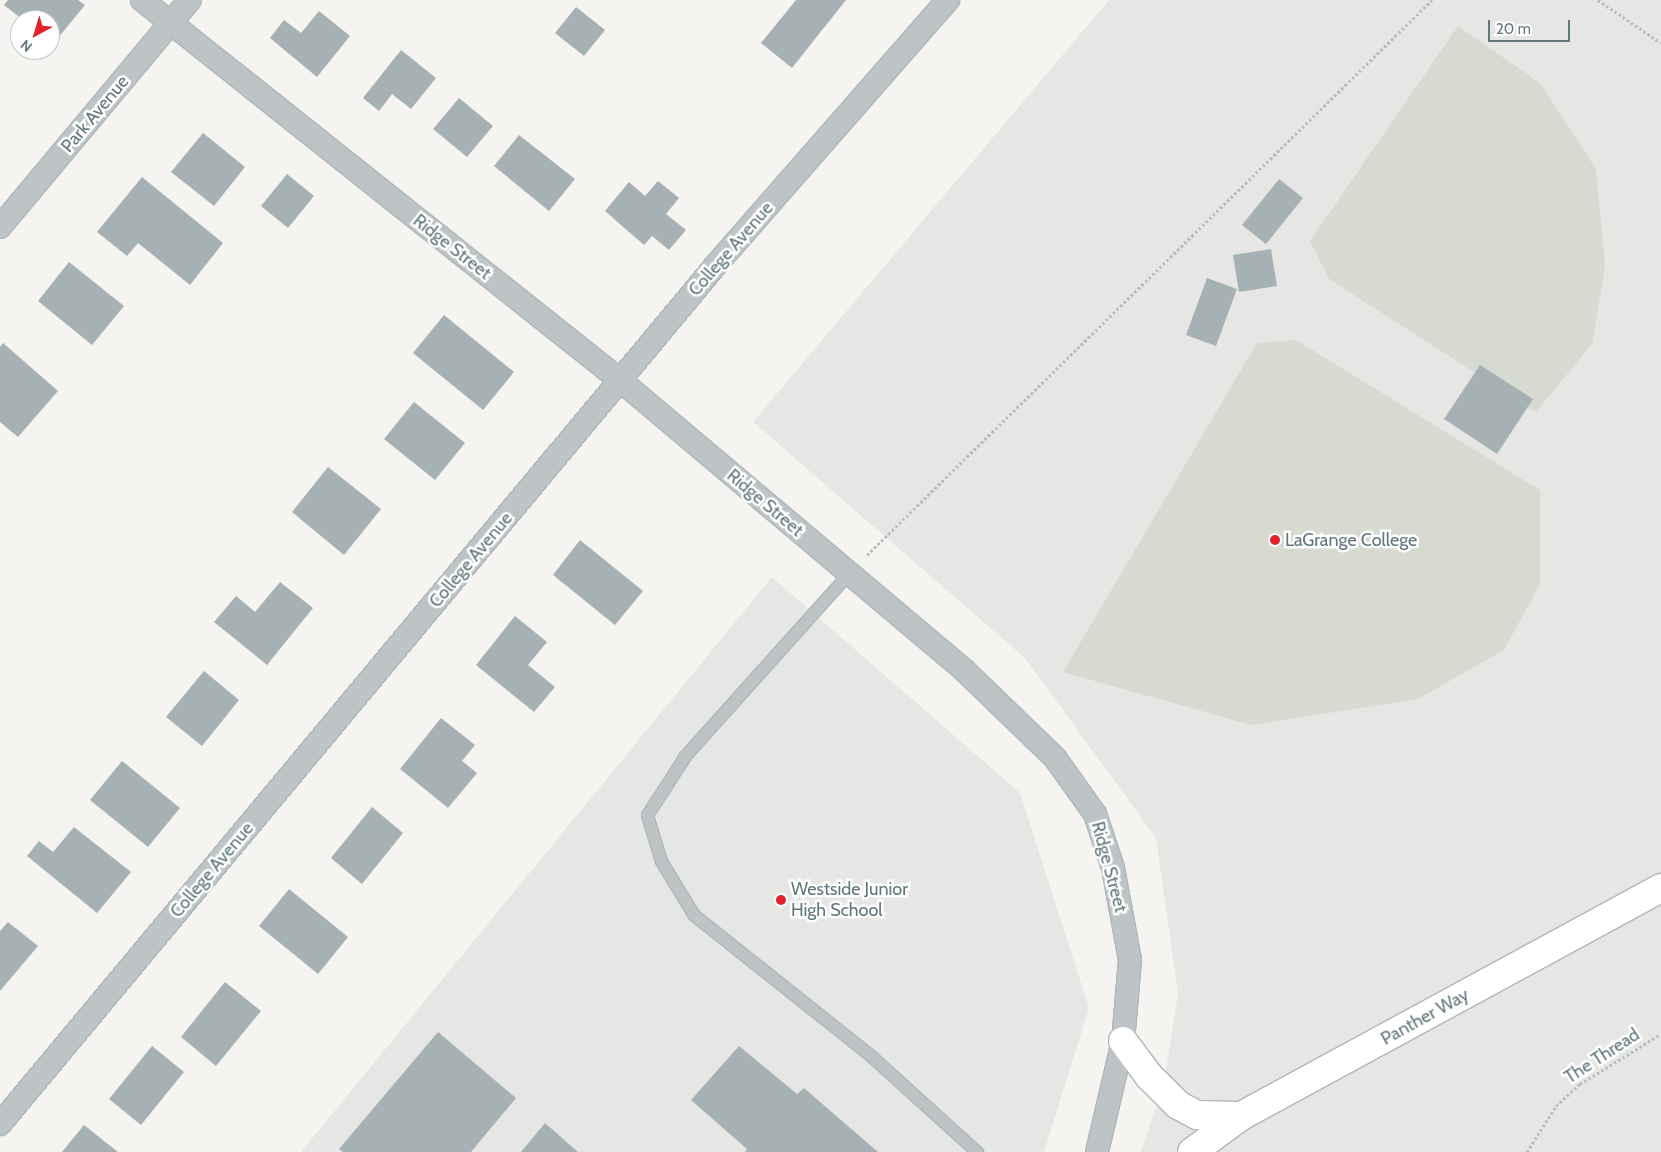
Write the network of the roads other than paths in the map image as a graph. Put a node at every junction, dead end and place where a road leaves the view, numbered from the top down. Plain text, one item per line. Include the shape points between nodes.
1 (142, 0) edge
2 (190, 0) edge
3 (948, 0) edge
4 (171, 24) junction
5 (0, 227) edge
6 (621, 381) junction
7 (849, 573) junction
8 (1661, 888) edge
9 (1123, 1041) junction
10 (1241, 1116) junction
11 (0, 1124) edge
12 (977, 1152) edge
13 (1097, 1152) edge
14 (1192, 1152) edge

1 - 4 street, Ridge Street
2 - 4 street, Park Avenue
3 - 6 street, College Avenue via 715,266
4 - 5 street, Park Avenue
4 - 6 street, Ridge Street
6 - 7 street, Ridge Street
6 - 11 street, College Avenue
7 - 9 street, Ridge Street via 964,670 1048,752 1095,814 1115,876 1130,960
7 - 12 lane via 684,756 647,815 661,861 694,915 869,1054
8 - 10 street, Panther Way
9 - 10 street via 1149,1076 1178,1105 1197,1115
9 - 13 street, Ridge Street
10 - 14 street, Panther Way

